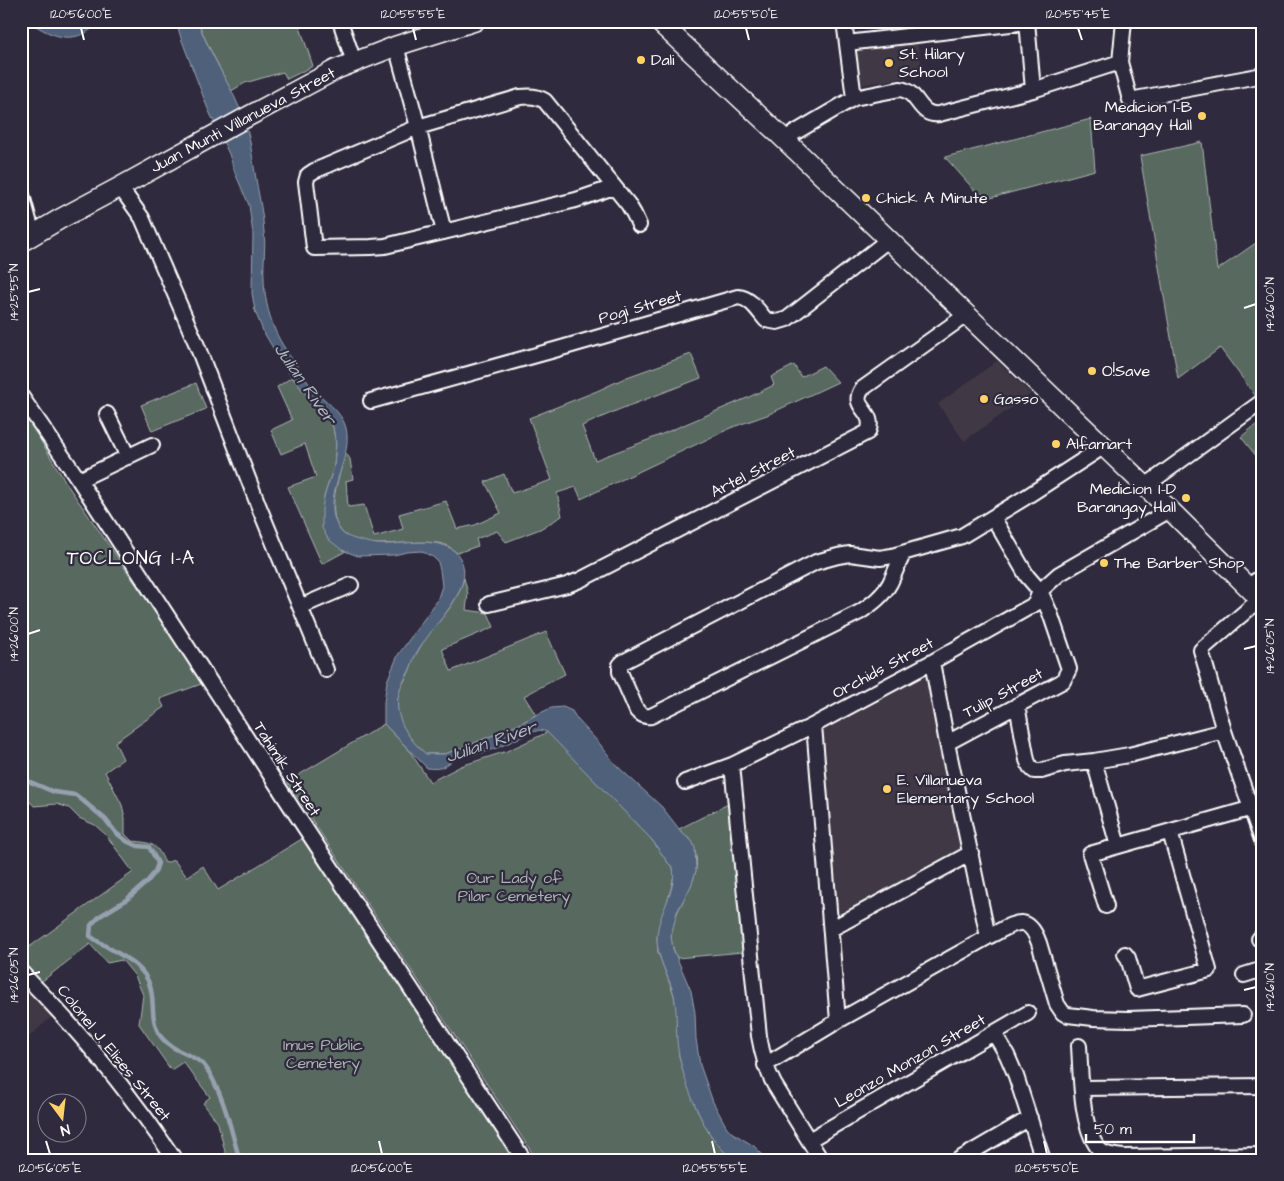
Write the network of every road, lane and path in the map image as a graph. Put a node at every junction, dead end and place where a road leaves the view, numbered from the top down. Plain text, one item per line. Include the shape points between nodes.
1 (340, 21) edge
2 (475, 21) edge
3 (658, 21) edge
4 (844, 21) edge
5 (1124, 21) edge
6 (1027, 22) edge
7 (846, 43) junction
8 (396, 46) junction
9 (354, 62) junction
10 (1120, 62) junction
11 (1263, 75) edge
12 (1032, 90) junction
13 (854, 98) junction
14 (418, 126) junction
15 (784, 139) junction
16 (120, 187) junction
17 (614, 187) junction
18 (21, 190) edge
19 (639, 225) dead end
20 (444, 232) junction
21 (27, 238) edge
22 (888, 240) junction
23 (966, 314) junction
24 (21, 396) edge
25 (371, 401) dead end
26 (1263, 401) edge
27 (107, 414) dead end
28 (152, 445) dead end
29 (1103, 446) junction
30 (128, 456) junction
31 (79, 480) junction
32 (1144, 487) junction
33 (1170, 510) junction
34 (994, 518) junction
35 (904, 553) junction
36 (1263, 576) edge
37 (351, 586) dead end
38 (1040, 591) junction
39 (1257, 596) edge
40 (489, 604) dead end
41 (300, 606) junction
42 (932, 662) junction
43 (326, 670) dead end
44 (1016, 705) junction
45 (814, 724) junction
46 (1224, 732) junction
47 (948, 743) junction
48 (1094, 761) junction
49 (732, 765) junction
50 (685, 782) dead end
51 (1256, 807) edge
52 (1170, 832) junction
53 (1263, 843) edge
54 (1118, 846) junction
55 (971, 853) junction
56 (1106, 906) dead end
57 (831, 929) junction
58 (988, 937) junction
59 (1124, 954) dead end
60 (1263, 968) edge
61 (21, 972) edge
62 (1244, 975) dead end
63 (1028, 1013) dead end
64 (1243, 1015) dead end
65 (838, 1021) junction
66 (994, 1033) junction
67 (1079, 1046) dead end
68 (765, 1065) junction
69 (1263, 1086) edge
70 (1082, 1088) junction
71 (1030, 1118) junction
72 (809, 1140) junction
73 (1263, 1156) edge
74 (1124, 1158) edge
75 (175, 1160) edge
76 (524, 1160) edge
77 (821, 1160) edge
78 (958, 1160) edge
79 (1043, 1160) edge

1 - 9 street
2 - 8 main road, Juan Munti Villanueva Street
3 - 15 main road
4 - 7 street
5 - 10 street
6 - 7 street
6 - 12 street
7 - 13 street
8 - 9 main road, Juan Munti Villanueva Street
8 - 14 street
9 - 16 main road, Juan Munti Villanueva Street
10 - 11 street via 1130,100
10 - 12 street
12 - 13 street via 932,115 905,90
13 - 15 street
14 - 17 street via 520,97 538,97 545,101
14 - 20 street
14 - 20 street via 308,175 306,182 314,248 385,246
15 - 22 main road
16 - 21 main road, Juan Munti Villanueva Street
16 - 41 street via 142,218 196,343
17 - 19 street
17 - 20 street via 576,200
18 - 21 street
22 - 23 main road
22 - 25 street, Pogi Street via 800,309 777,322 766,320 749,301 738,297
23 - 29 main road
23 - 40 street, Artel Street via 862,389 858,400 870,418 868,432 592,574 567,585
24 - 31 street, Tahimik Street
26 - 32 street
27 - 30 street
28 - 30 street
29 - 32 main road
29 - 34 street
30 - 31 street
31 - 76 street, Tahimik Street
32 - 33 main road
33 - 38 street, Orchids Street via 1059,574
33 - 39 main road
34 - 35 street via 962,536
34 - 38 street via 1027,576
35 - 35 street via 880,558 850,554 816,562 623,662 620,672 637,711 646,717 651,716 860,612 883,594
36 - 39 street
37 - 41 street
38 - 42 street, Orchids Street via 1035,604
38 - 44 street, Tulip Street via 1070,669 1063,681
39 - 46 street via 1201,650
41 - 43 street
42 - 45 street, Orchids Street
42 - 47 street
44 - 47 street, Tulip Street
44 - 48 street via 1027,760 1034,771
45 - 49 street, Orchids Street
45 - 57 street
46 - 48 street
46 - 51 street
47 - 55 street
48 - 54 street
49 - 50 street, Orchids Street
49 - 68 street via 759,1036
51 - 52 street
51 - 53 street
52 - 54 street
52 - 59 street via 1209,970 1137,990
54 - 56 street via 1090,854
55 - 57 street
55 - 58 street
57 - 65 street
58 - 64 street via 1018,922 1031,927 1057,1004 1068,1015 1128,1019
58 - 65 street
60 - 62 street
61 - 75 street, Colonel J. Elises Street via 78,1032
63 - 66 street, Leonzo Monzon Street
65 - 68 street
66 - 71 street via 1016,1076
66 - 72 street, Leonzo Monzon Street
67 - 70 street
68 - 72 street
69 - 70 street
70 - 74 street via 1083,1106 1097,1146 1103,1153
71 - 78 street
71 - 79 street
72 - 77 street
73 - 74 street

